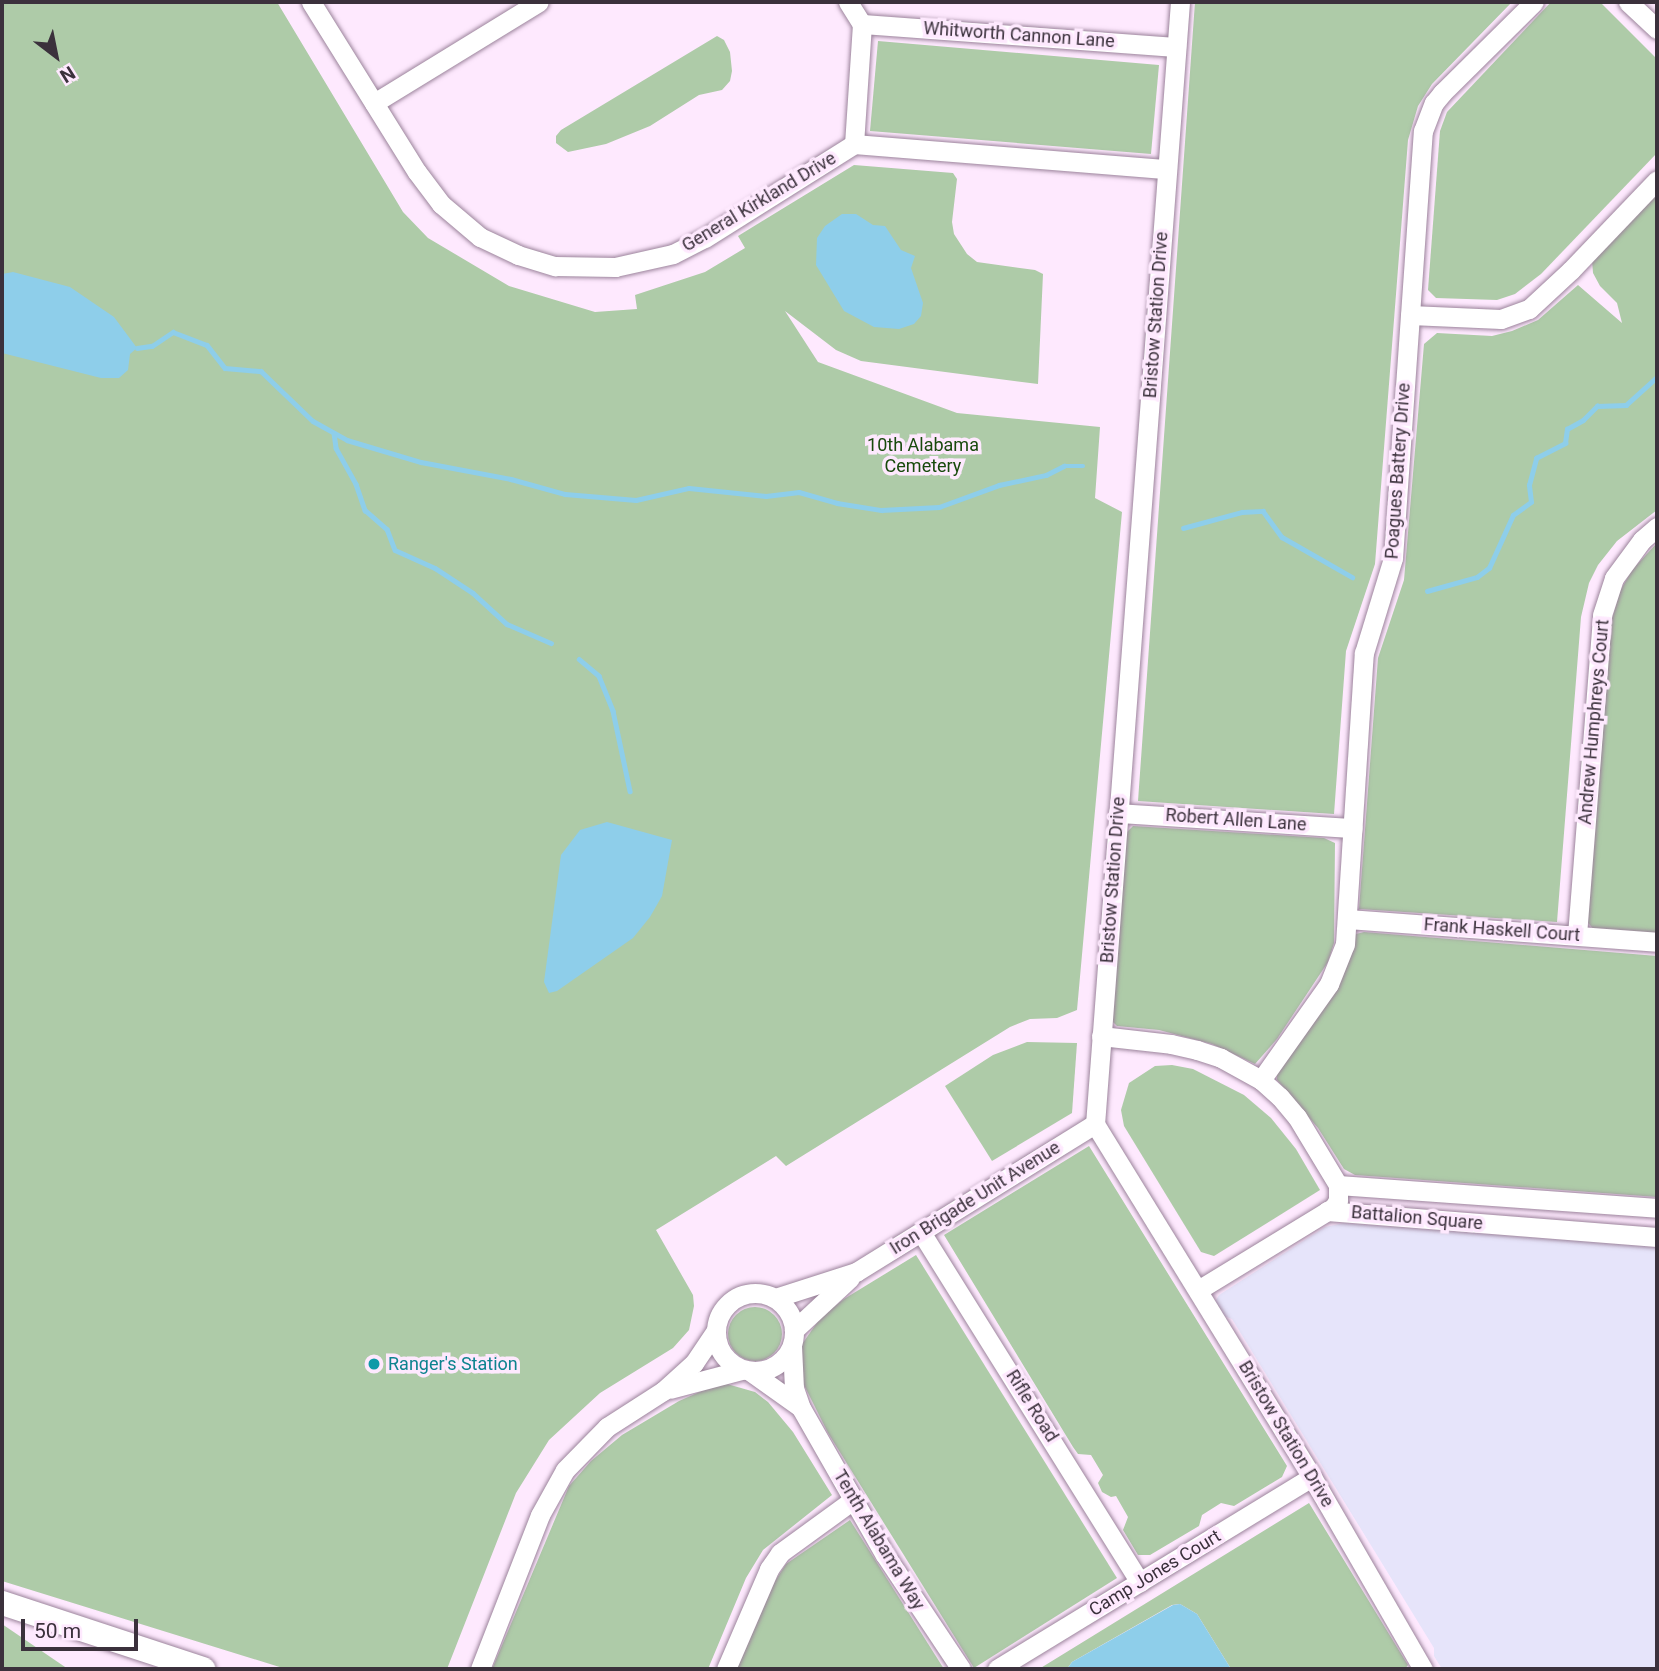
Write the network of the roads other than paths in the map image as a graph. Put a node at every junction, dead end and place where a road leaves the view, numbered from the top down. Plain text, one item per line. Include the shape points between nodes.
1 (311, 2) edge
2 (539, 2) edge
3 (848, 2) edge
4 (1180, 2) edge
5 (1534, 2) edge
6 (1628, 2) edge
7 (862, 24) junction
8 (1657, 29) edge
9 (1176, 47) junction
10 (374, 103) junction
11 (854, 144) junction
12 (1167, 169) junction
13 (1657, 180) edge
14 (1410, 315) junction
15 (1657, 527) edge
16 (1118, 813) junction
17 (1353, 828) junction
18 (1347, 919) junction
19 (1577, 936) junction
20 (1657, 942) edge
21 (1101, 1036) junction
22 (1261, 1080) junction
23 (1095, 1124) junction
24 (1338, 1185) junction
25 (1657, 1208) edge
26 (1327, 1211) junction
27 (921, 1232) junction
28 (1657, 1237) edge
29 (856, 1272) junction
30 (1198, 1290) junction
31 (775, 1298) junction
32 (715, 1332) junction
33 (793, 1338) junction
34 (746, 1371) junction
35 (663, 1391) junction
36 (801, 1408) junction
37 (1312, 1477) junction
38 (853, 1500) junction
39 (1140, 1582) junction
40 (2, 1604) edge
41 (203, 1669) edge
42 (480, 1669) edge
43 (726, 1669) edge
44 (961, 1669) edge
45 (998, 1669) edge
46 (1423, 1669) edge

1 - 10 street, General Kirkland Drive
2 - 10 street
3 - 7 street
4 - 9 street, Bristow Station Drive
5 - 14 street, Poagues Battery Drive via 1442,93 1428,117 1421,148
6 - 8 street
7 - 9 street, Whitworth Cannon Lane
7 - 11 street
9 - 12 street, Bristow Station Drive
10 - 11 street, General Kirkland Drive via 428,189 453,217 480,237 518,255 574,268 615,267 673,254
11 - 12 street, General Kirkland Drive
12 - 16 street, Bristow Station Drive
13 - 14 street via 1529,309 1501,319
14 - 17 street, Poagues Battery Drive via 1393,558 1364,653
15 - 19 street, Andrew Humphreys Court via 1614,578 1602,615
16 - 17 street, Robert Allen Lane
16 - 21 street, Bristow Station Drive
17 - 18 street, Poagues Battery Drive
18 - 19 street, Frank Haskell Court
18 - 22 street, Poagues Battery Drive via 1342,956 1329,984
19 - 20 street, Frank Haskell Court
21 - 22 street via 1197,1050
21 - 23 street, Bristow Station Drive
22 - 24 street via 1297,1117
23 - 27 street, Iron Brigade Unit Avenue
23 - 30 street, Bristow Station Drive
24 - 25 street, Battalion Square
24 - 26 street via 1338,1200
26 - 28 street, Battalion Square
26 - 30 street, Battalion Square
27 - 29 street, Iron Brigade Unit Avenue
27 - 39 street, Rifle Road
29 - 31 street, Iron Brigade Unit Avenue
29 - 33 street, Iron Brigade Unit Avenue
30 - 37 street, Bristow Station Drive
31 - 32 street via 757,1293 736,1297 719,1316
31 - 33 street via 785,1307
32 - 34 street via 722,1354
32 - 35 street via 699,1357
33 - 34 street via 778,1364
33 - 36 street, Tenth Alabama Way via 794,1388
34 - 35 street
34 - 36 street, Tenth Alabama Way
35 - 42 street via 607,1427 565,1470 540,1515
36 - 38 street, Tenth Alabama Way
37 - 39 street, Camp Jones Court
37 - 46 street, Bristow Station Drive
38 - 43 street via 780,1553
38 - 44 street, Tenth Alabama Way
39 - 45 street, Camp Jones Court
40 - 41 main road

